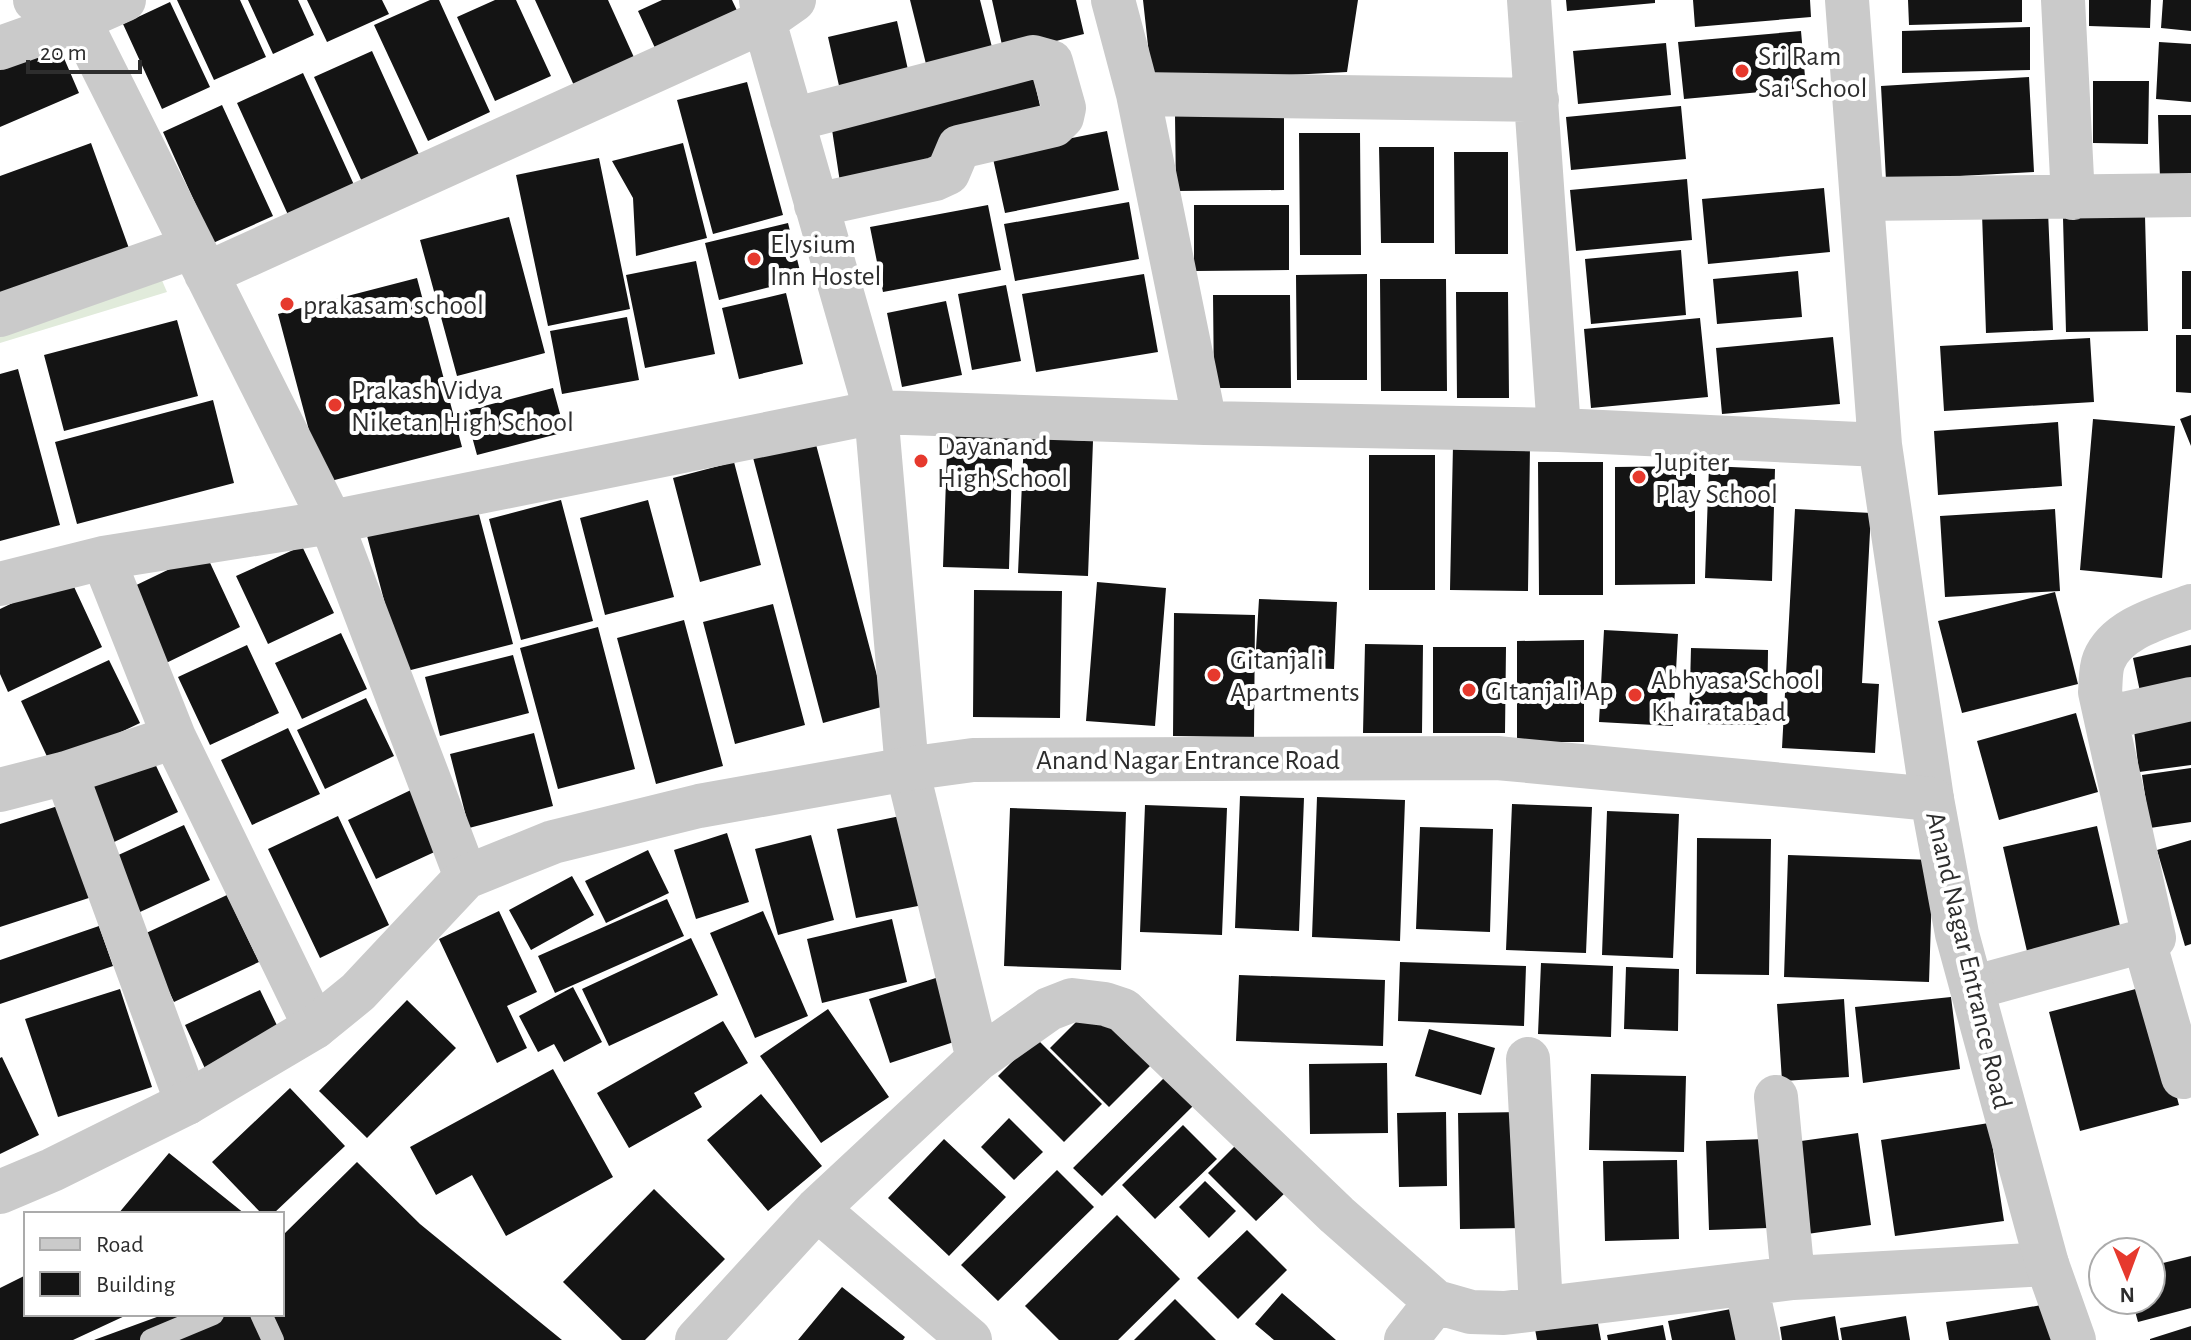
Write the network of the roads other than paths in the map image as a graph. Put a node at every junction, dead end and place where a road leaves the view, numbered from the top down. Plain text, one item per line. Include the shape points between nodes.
1 (35, 0) edge
2 (124, 0) edge
3 (1113, 0) edge
4 (1529, 0) edge
5 (1847, 0) edge
6 (2063, 0) edge
7 (773, 7) edge
8 (79, 20) junction
9 (0, 48) edge
10 (1138, 94) junction
11 (1537, 100) junction
12 (792, 120) junction
13 (2191, 195) edge
14 (2073, 198) junction
15 (1863, 199) junction
16 (816, 205) junction
17 (199, 261) junction
18 (0, 315) edge
19 (876, 412) junction
20 (1205, 423) junction
21 (1559, 430) junction
22 (1880, 445) junction
23 (331, 522) junction
24 (103, 558) junction
25 (0, 584) edge
26 (2191, 606) edge
27 (2191, 699) edge
28 (2106, 718) junction
29 (174, 737) junction
30 (907, 769) junction
31 (66, 773) junction
32 (0, 790) edge
33 (1932, 799) junction
34 (466, 877) junction
35 (2144, 941) junction
36 (1972, 988) junction
37 (315, 1027) junction
38 (978, 1059) junction
39 (1528, 1059) dead end
40 (2183, 1077) dead end
41 (1776, 1097) dead end
42 (187, 1103) junction
43 (0, 1192) edge
44 (817, 1209) junction
45 (2047, 1264) junction
46 (1793, 1278) junction
47 (1746, 1284) junction
48 (1436, 1302) junction
49 (208, 1316) edge
50 (262, 1316) edge
51 (1519, 1321) edge
52 (151, 1340) edge
53 (273, 1340) edge
54 (697, 1340) edge
55 (970, 1340) edge
56 (1406, 1340) edge
57 (1758, 1340) edge
58 (2074, 1340) edge

1 - 8 street
2 - 8 street
3 - 10 street
4 - 11 street
5 - 15 street
6 - 14 street
7 - 12 street
7 - 17 street
8 - 9 street
8 - 17 street
10 - 11 street
10 - 20 street
11 - 21 street
12 - 16 street
12 - 16 street via 1033,57 1051,62 1064,108 1054,125 959,147 948,173 935,179
13 - 14 street
14 - 15 street
15 - 22 street
16 - 19 street
17 - 18 street
17 - 23 street
19 - 20 street
19 - 23 street
19 - 30 street
20 - 21 street
21 - 22 street
22 - 33 street
23 - 24 street
23 - 34 street
24 - 25 street
24 - 29 street
26 - 28 street via 2140,625 2105,658 2100,692
27 - 28 street
28 - 35 street via 2154,938
29 - 31 street
29 - 37 street
30 - 33 street, Anand Nagar Entrance Road via 973,760 1497,758
30 - 34 street, Anand Nagar Entrance Road via 699,806 553,842
30 - 38 street
31 - 32 street
31 - 42 street
33 - 36 street, Anand Nagar Entrance Road
34 - 37 street, Anand Nagar Entrance Road via 358,992
35 - 36 street
35 - 40 street
36 - 45 street, Anand Nagar Entrance Road
37 - 42 street, Anand Nagar Entrance Road
38 - 44 street
38 - 48 street via 1049,1009 1072,1000 1123,1010
39 - 51 street
41 - 46 street
42 - 43 street, Anand Nagar Entrance Road
44 - 54 street
44 - 55 street
45 - 46 street
45 - 58 street, Anand Nagar Entrance Road
46 - 47 street
47 - 51 street
47 - 57 street
48 - 51 street
48 - 56 street
49 - 52 lane
50 - 53 lane

